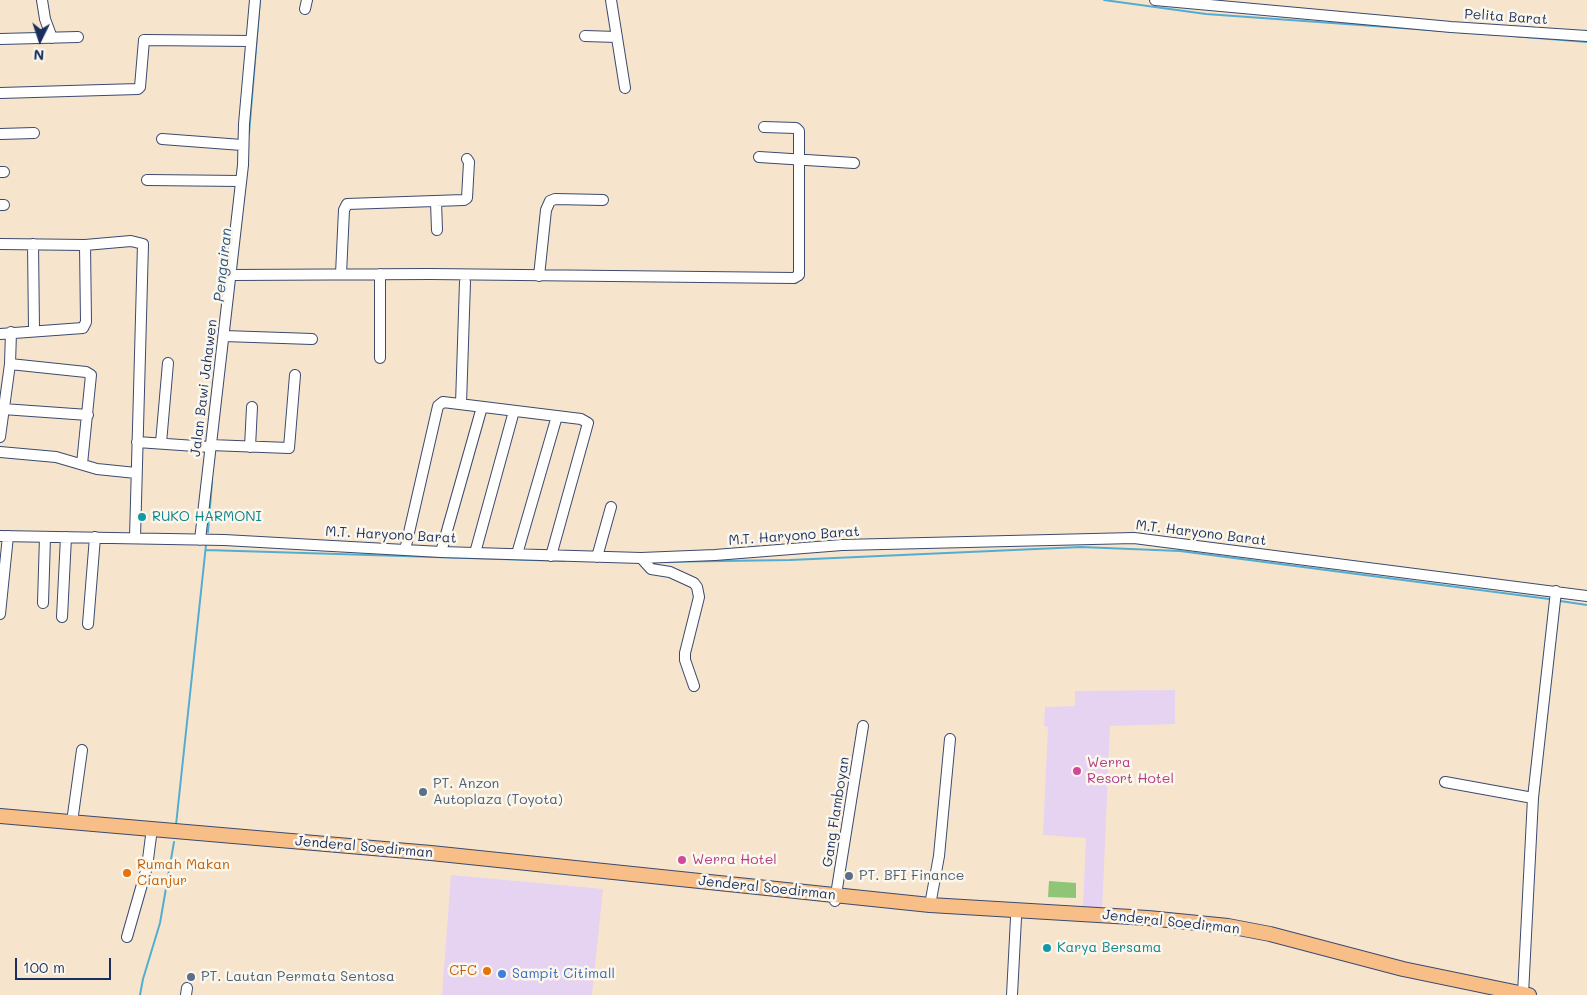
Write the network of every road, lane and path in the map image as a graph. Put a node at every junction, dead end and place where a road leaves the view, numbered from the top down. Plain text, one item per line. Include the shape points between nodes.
1 (42, 0) edge
2 (254, 0) edge
3 (611, 0) edge
4 (1154, 0) edge
5 (585, 36) dead end
6 (1587, 36) edge
7 (78, 37) dead end
8 (617, 37) junction
9 (52, 38) junction
10 (0, 39) edge
11 (251, 41) junction
12 (626, 88) dead end
13 (0, 93) edge
14 (764, 127) dead end
15 (34, 133) dead end
16 (0, 134) edge
17 (162, 139) dead end
18 (242, 145) junction
19 (759, 157) dead end
20 (467, 159) dead end
21 (798, 160) junction
22 (854, 163) dead end
23 (147, 180) dead end
24 (241, 181) junction
25 (603, 200) dead end
26 (436, 202) junction
27 (437, 230) dead end
28 (0, 244) edge
29 (33, 244) junction
30 (85, 245) junction
31 (341, 274) junction
32 (380, 274) junction
33 (231, 275) junction
34 (539, 276) junction
35 (465, 282) dead end
36 (34, 330) junction
37 (11, 332) junction
38 (0, 334) edge
39 (224, 336) junction
40 (312, 339) dead end
41 (380, 358) dead end
42 (168, 363) dead end
43 (10, 364) junction
44 (296, 375) dead end
45 (3, 402) edge
46 (462, 404) junction
47 (482, 407) junction
48 (252, 408) dead end
49 (514, 411) junction
50 (88, 415) junction
51 (557, 416) junction
52 (0, 437) edge
53 (137, 442) junction
54 (161, 443) junction
55 (210, 446) junction
56 (250, 447) junction
57 (0, 452) edge
58 (82, 464) junction
59 (136, 473) junction
60 (611, 507) dead end
61 (4, 536) edge
62 (44, 537) junction
63 (66, 537) junction
64 (95, 537) junction
65 (135, 538) junction
66 (200, 540) junction
67 (405, 550) junction
68 (441, 552) junction
69 (475, 553) junction
70 (517, 554) junction
71 (551, 556) junction
72 (597, 558) junction
73 (640, 558) junction
74 (1556, 591) junction
75 (1587, 596) edge
76 (43, 603) dead end
77 (0, 614) edge
78 (62, 617) dead end
79 (88, 624) dead end
80 (694, 686) dead end
81 (863, 726) dead end
82 (950, 739) dead end
83 (82, 750) dead end
84 (1445, 782) dead end
85 (1533, 798) junction
86 (0, 816) edge
87 (72, 822) junction
88 (0, 823) edge
89 (151, 836) junction
90 (272, 843) junction
91 (835, 899) junction
92 (930, 905) junction
93 (1016, 918) junction
94 (127, 937) dead end
95 (1526, 994) edge
96 (1012, 995) edge
97 (1492, 995) edge

1 - 9 street
2 - 11 street, Jalan Bawi Jahawen
3 - 8 street
4 - 6 street, Pelita Barat
5 - 8 street
7 - 9 street
8 - 12 street
9 - 10 street
11 - 13 street via 144,40 138,89
11 - 18 street, Jalan Bawi Jahawen
14 - 21 street via 798,129
15 - 16 street
17 - 18 street
18 - 24 street, Jalan Bawi Jahawen via 244,164
19 - 21 street
20 - 26 street via 467,198
21 - 22 street
21 - 34 street via 797,277
23 - 24 street
24 - 33 street, Jalan Bawi Jahawen
25 - 34 street via 550,201 546,210
26 - 27 street
26 - 31 street via 347,204
28 - 29 street
29 - 30 street
29 - 36 street
30 - 36 street via 84,326
30 - 53 street via 132,241 143,244
31 - 32 street
31 - 33 street
32 - 34 street
32 - 41 street
33 - 39 street, Jalan Bawi Jahawen
35 - 46 street
36 - 37 street
37 - 38 street
37 - 43 street
39 - 40 street
39 - 55 street, Jalan Bawi Jahawen
42 - 54 street
43 - 45 street
43 - 50 street via 89,373
44 - 56 street via 289,448
45 - 50 street
45 - 52 street
46 - 47 street
46 - 67 street via 443,402 438,406
47 - 49 street
47 - 68 street
48 - 56 street
49 - 51 street
49 - 69 street
50 - 58 street
51 - 70 street
51 - 71 street via 585,420 588,428
53 - 54 street
53 - 59 street
54 - 55 street
55 - 56 street
55 - 66 street, Jalan Bawi Jahawen
57 - 58 street via 56,457
58 - 59 street
59 - 65 street
60 - 72 street
61 - 62 street, M.T. Haryono Barat
61 - 77 street
62 - 63 street, M.T. Haryono Barat
62 - 76 street
63 - 64 street, M.T. Haryono Barat
63 - 78 street
64 - 65 street, M.T. Haryono Barat
64 - 79 street
65 - 66 street, M.T. Haryono Barat
66 - 67 street, M.T. Haryono Barat
67 - 68 street, M.T. Haryono Barat
68 - 69 street, M.T. Haryono Barat
69 - 70 street, M.T. Haryono Barat
70 - 71 street, M.T. Haryono Barat
71 - 72 street, M.T. Haryono Barat
72 - 73 street, M.T. Haryono Barat
73 - 74 street, M.T. Haryono Barat via 842,545 1134,538
73 - 80 street via 651,568 670,572 697,587 698,596 685,653
74 - 75 street, M.T. Haryono Barat
74 - 85 street
81 - 91 street, Gang Flamboyan
82 - 92 street via 939,856
83 - 87 street
84 - 85 street
85 - 95 street
86 - 87 highway, Jenderal Soedirman
87 - 90 highway, Jenderal Soedirman
88 - 89 highway, Jenderal Soedirman
89 - 90 highway, Jenderal Soedirman
89 - 94 street via 147,867
90 - 91 highway, Jenderal Soedirman
91 - 92 highway, Jenderal Soedirman
91 - 93 highway, Jenderal Soedirman via 930,912
92 - 95 highway, Jenderal Soedirman via 1228,926 1403,969
93 - 96 street
93 - 97 highway, Jenderal Soedirman via 1226,933

